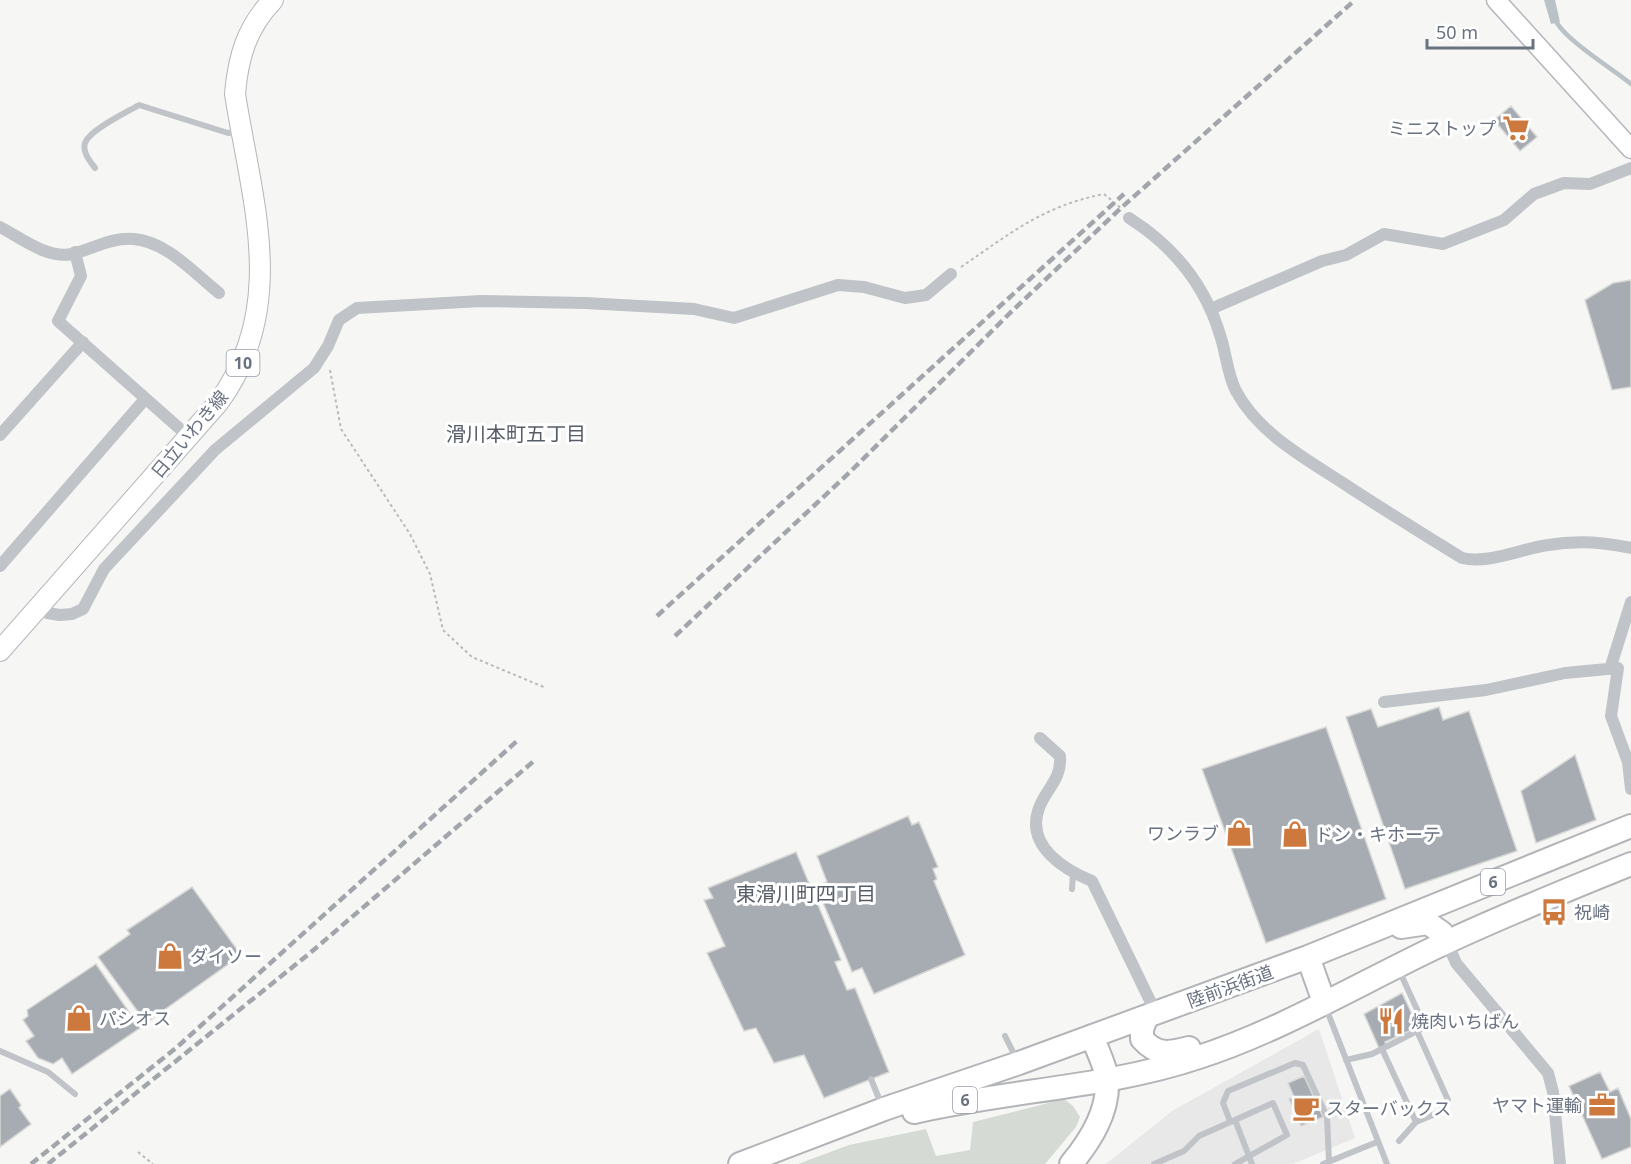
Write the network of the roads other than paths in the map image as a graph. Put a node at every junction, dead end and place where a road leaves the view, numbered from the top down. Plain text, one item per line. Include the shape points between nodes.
1 (273, 0) edge
2 (1496, 0) edge
3 (241, 131) junction
4 (1631, 149) edge
5 (95, 168) dead end
6 (1631, 168) edge
7 (1129, 218) road end
8 (0, 227) edge
9 (75, 252) junction
10 (951, 274) road end
11 (219, 293) dead end
12 (1213, 308) junction
13 (83, 342) junction
14 (145, 399) junction
15 (2, 427) edge
16 (188, 436) junction
17 (1631, 548) edge
18 (0, 566) edge
19 (1631, 602) edge
20 (39, 608) junction
21 (0, 651) edge
22 (1610, 669) junction
23 (1384, 702) dead end
24 (1040, 738) dead end
25 (1631, 789) edge
26 (1631, 826) edge
27 (1631, 864) edge
28 (1073, 874) junction
29 (1072, 889) dead end
30 (1354, 937) junction
31 (1447, 942) junction
32 (1308, 957) junction
33 (1398, 966) junction
34 (1324, 1002) junction
35 (1151, 1015) junction
36 (1417, 1031) junction
37 (1005, 1036) dead end
38 (1092, 1036) junction
39 (1241, 1042) junction
40 (1382, 1049) junction
41 (0, 1051) edge
42 (1346, 1060) junction
43 (1019, 1063) junction
44 (871, 1079) dead end
45 (1107, 1080) junction
46 (75, 1094) dead end
47 (884, 1109) junction
48 (1232, 1120) junction
49 (1416, 1122) junction
50 (825, 1133) junction
51 (1399, 1141) dead end
52 (1377, 1142) junction
53 (1249, 1157) junction
54 (1326, 1163) edge
55 (740, 1164) edge
56 (1071, 1164) edge
57 (1154, 1164) edge
58 (1235, 1164) edge
59 (1251, 1164) edge
60 (1387, 1164) edge
61 (1560, 1164) edge

1 - 3 main road, 日立いわき線 / 10 via 251,28 239,58 235,94
2 - 4 street
3 - 5 lane via 228,133 139,105 85,141 87,156
3 - 16 main road, 日立いわき線 / 10 via 260,247 261,291 256,325 235,378
6 - 12 street via 1590,184 1564,183 1534,194 1504,220 1443,244 1384,234 1346,255 1322,261
7 - 12 street via 1155,234 1178,257
8 - 9 street via 40,250
9 - 11 street via 101,242 134,239 160,246
9 - 13 street via 81,276 58,321
10 - 20 street via 926,295 905,298 838,285 734,318 694,309 481,301 357,308 339,320 314,368 207,458 104,569 83,609 60,615
12 - 17 street via 1236,390 1268,432 1462,558 1477,561 1549,544 1602,541
13 - 14 street
13 - 15 street
14 - 16 street
14 - 18 street
16 - 20 main road, 日立いわき線 / 10
19 - 22 street
20 - 21 main road, 日立いわき線 / 10
22 - 23 street
22 - 25 street via 1618,668 1611,716 1628,762
24 - 28 street via 1060,756 1061,769 1038,810 1036,825 1042,845
26 - 30 highway, 陸前浜街道 / 6
27 - 31 highway, 陸前浜街道 / 6
28 - 29 lane
28 - 35 street via 1092,881
30 - 31 highway via 1369,939 1421,923 1436,928
30 - 32 highway, 陸前浜街道 / 6
31 - 33 highway, 陸前浜街道 / 6
31 - 61 street via 1456,963 1548,1073 1554,1092
32 - 34 highway
32 - 35 highway, 陸前浜街道 / 6
33 - 34 highway, 陸前浜街道 / 6
33 - 36 lane via 1425,1027
34 - 39 highway, 陸前浜街道 / 6
34 - 42 lane
35 - 38 highway, 陸前浜街道 / 6
35 - 39 highway via 1142,1029 1142,1039 1158,1052 1177,1051 1214,1040
36 - 40 lane
36 - 49 lane via 1448,1100 1440,1112
37 - 43 lane
38 - 43 highway, 陸前浜街道 / 6
38 - 45 highway
39 - 45 highway, 陸前浜街道 / 6
40 - 42 lane
40 - 49 lane
41 - 46 lane via 48,1072
42 - 52 lane
43 - 47 highway, 陸前浜街道 / 6
44 - 47 lane
45 - 50 highway, 陸前浜街道 / 6 via 966,1100
45 - 56 highway via 1098,1126
47 - 50 highway, 陸前浜街道 / 6
48 - 53 lane
48 - 53 lane via 1273,1103 1287,1135
48 - 54 lane via 1223,1103 1228,1091 1295,1063 1303,1065 1327,1117
48 - 57 lane via 1200,1136 1184,1151
49 - 51 lane
50 - 55 highway, 陸前浜街道 / 6
52 - 54 lane
52 - 60 lane
53 - 58 lane
53 - 59 lane

